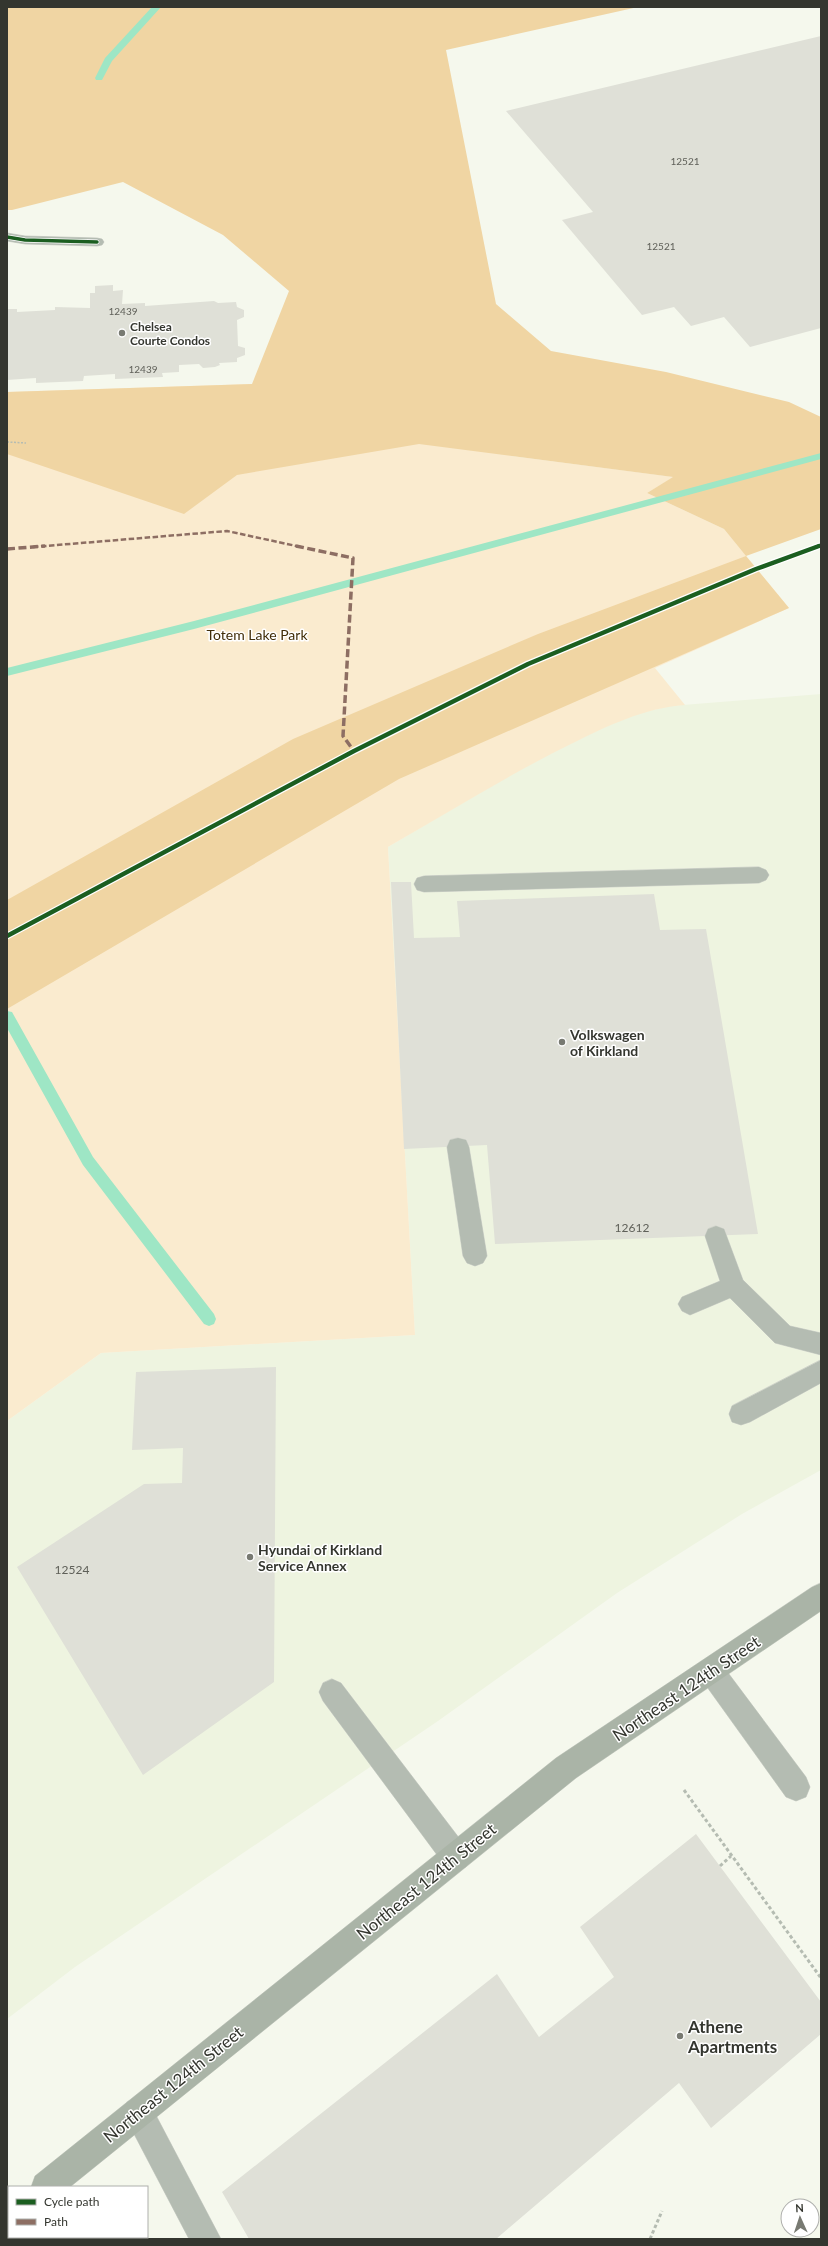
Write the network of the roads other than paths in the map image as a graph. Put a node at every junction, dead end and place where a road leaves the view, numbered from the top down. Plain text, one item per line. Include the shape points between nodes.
1 (7, 237) edge
2 (97, 242) dead end
3 (759, 875) dead end
4 (424, 884) dead end
5 (458, 1147) dead end
6 (716, 1236) dead end
7 (475, 1256) dead end
8 (733, 1286) junction
9 (690, 1304) dead end
10 (821, 1344) edge
11 (821, 1371) edge
12 (741, 1414) dead end
13 (821, 1596) edge
14 (711, 1671) junction
15 (332, 1692) dead end
16 (796, 1787) dead end
17 (456, 1857) junction
18 (138, 2113) junction
19 (47, 2186) edge
20 (206, 2239) edge

1 - 2 street
3 - 4 street
5 - 7 street
6 - 8 street
8 - 9 street
8 - 10 street via 783,1335
11 - 12 street
13 - 14 main road, Northeast 124th Street
14 - 16 street
14 - 17 main road, Northeast 124th Street via 566,1768
15 - 17 street
17 - 18 main road, Northeast 124th Street
18 - 19 main road, Northeast 124th Street
18 - 20 street

